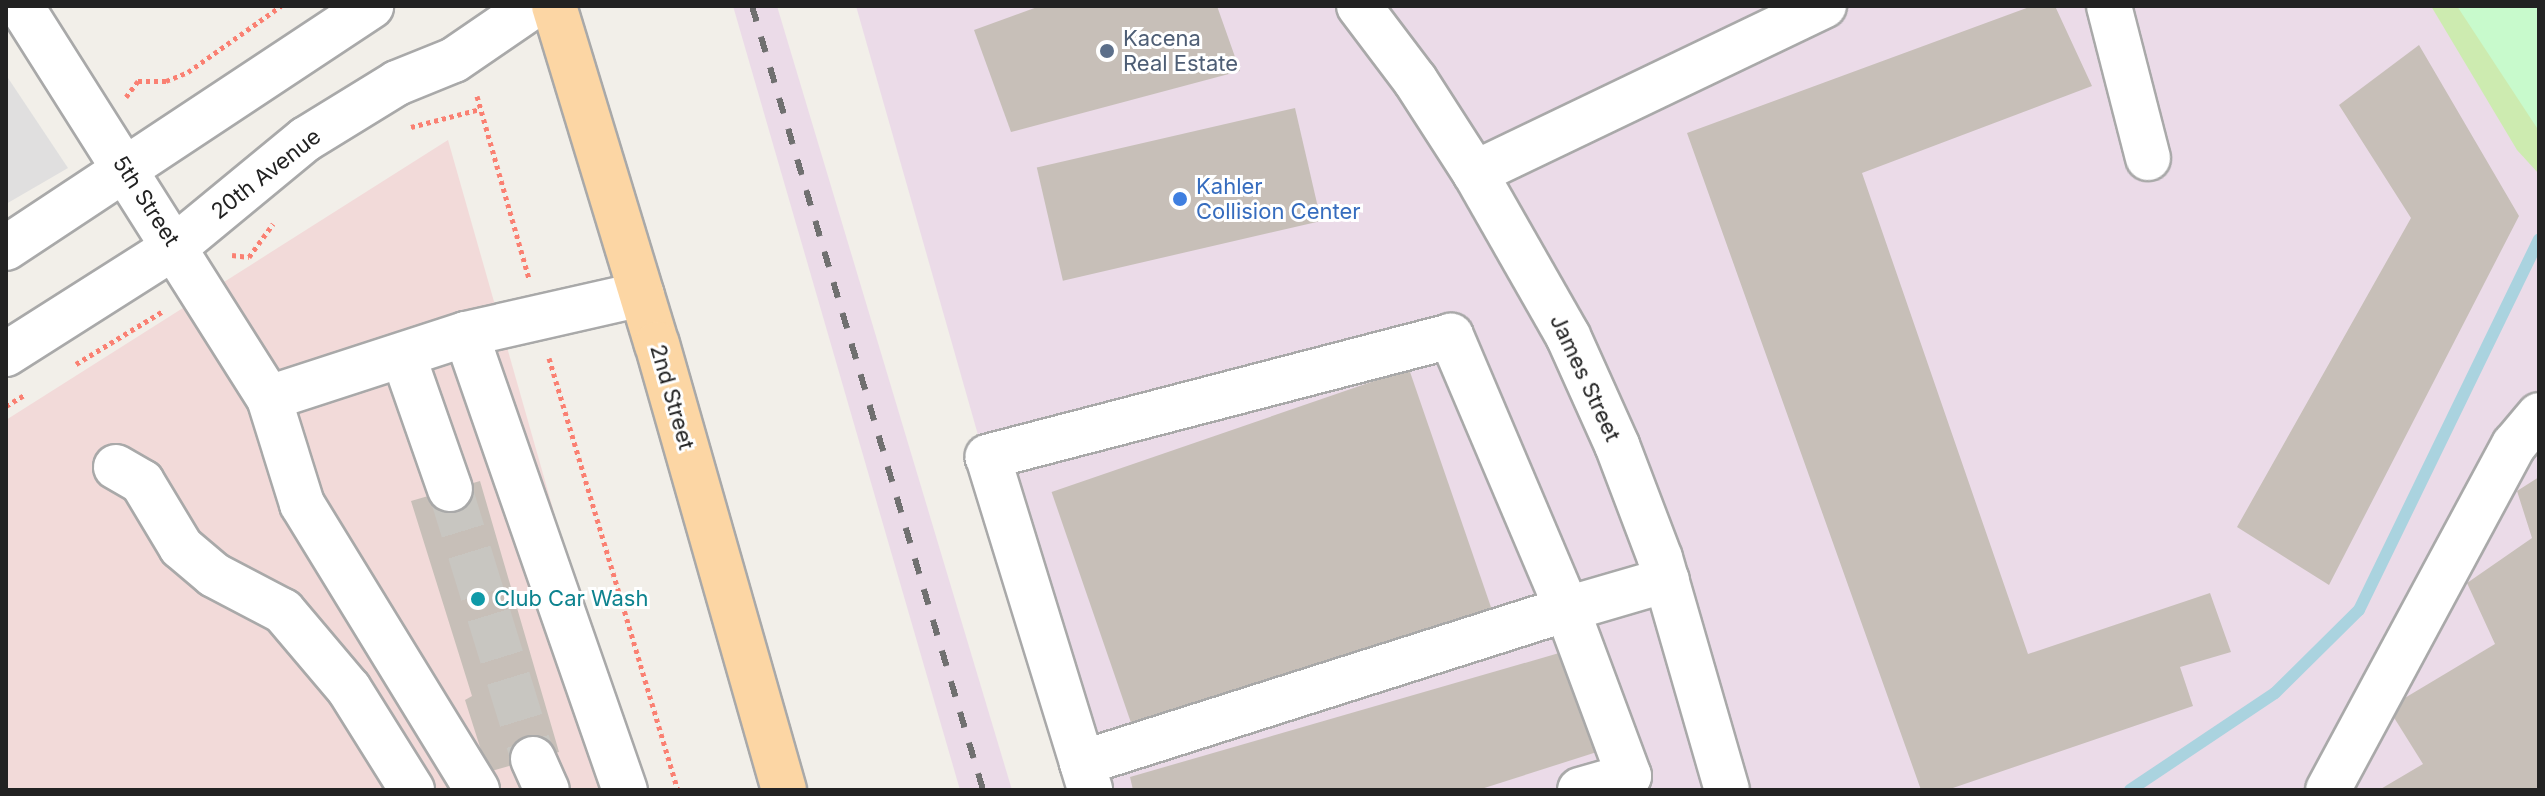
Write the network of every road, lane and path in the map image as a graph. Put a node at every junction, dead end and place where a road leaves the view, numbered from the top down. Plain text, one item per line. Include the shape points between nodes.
1 (21, 6) edge
2 (281, 6) edge
3 (371, 6) edge
4 (533, 6) edge
5 (554, 6) edge
6 (1359, 6) edge
7 (1824, 6) edge
8 (2109, 6) edge
9 (312, 21) edge
10 (475, 91) dead end
11 (134, 93) dead end
12 (480, 109) junction
13 (445, 117) dead end
14 (2148, 158) dead end
15 (127, 171) junction
16 (1475, 173) junction
17 (276, 221) dead end
18 (176, 246) junction
19 (6, 248) edge
20 (238, 256) dead end
21 (642, 294) junction
22 (171, 307) dead end
23 (538, 318) junction
24 (466, 334) junction
25 (6, 354) edge
26 (403, 355) junction
27 (71, 367) dead end
28 (32, 390) dead end
29 (269, 398) junction
30 (6, 406) edge
31 (2539, 415) edge
32 (116, 467) dead end
33 (450, 489) tunnel mouth
34 (1667, 580) junction
35 (1567, 609) junction
36 (618, 772) edge
37 (1086, 777) edge
38 (1631, 783) edge
39 (412, 790) edge
40 (477, 790) edge
41 (678, 790) edge
42 (784, 790) edge
43 (1580, 790) edge
44 (1727, 790) edge
45 (2328, 790) edge

1 - 15 street, 5th Street
2 - 11 path via 188,72 166,81 138,81
3 - 9 street
4 - 18 street, 20th Avenue via 454,60 397,83 306,139
5 - 21 main road, 2nd Street
6 - 16 street, James Street
7 - 16 street
8 - 14 street
9 - 15 street
10 - 12 path
12 - 13 path
12 - 23 path
15 - 18 street, 5th Street
15 - 19 street
16 - 34 street, James Street via 1568,336 1617,445
17 - 20 path via 249,257
18 - 25 street, 20th Avenue
18 - 29 street, 5th Street
21 - 23 street
21 - 42 main road, 2nd Street
22 - 27 path
23 - 24 street
23 - 41 path
24 - 26 street
24 - 36 street
26 - 29 street
26 - 33 street
28 - 30 path
29 - 40 street, 5th Street via 302,504
31 - 45 street via 2514,445
32 - 39 street via 142,482 181,547 214,575 283,611 349,689
34 - 35 street
34 - 44 street, James Street
35 - 37 street
35 - 37 street via 1451,336 988,457
35 - 38 street
38 - 43 street

